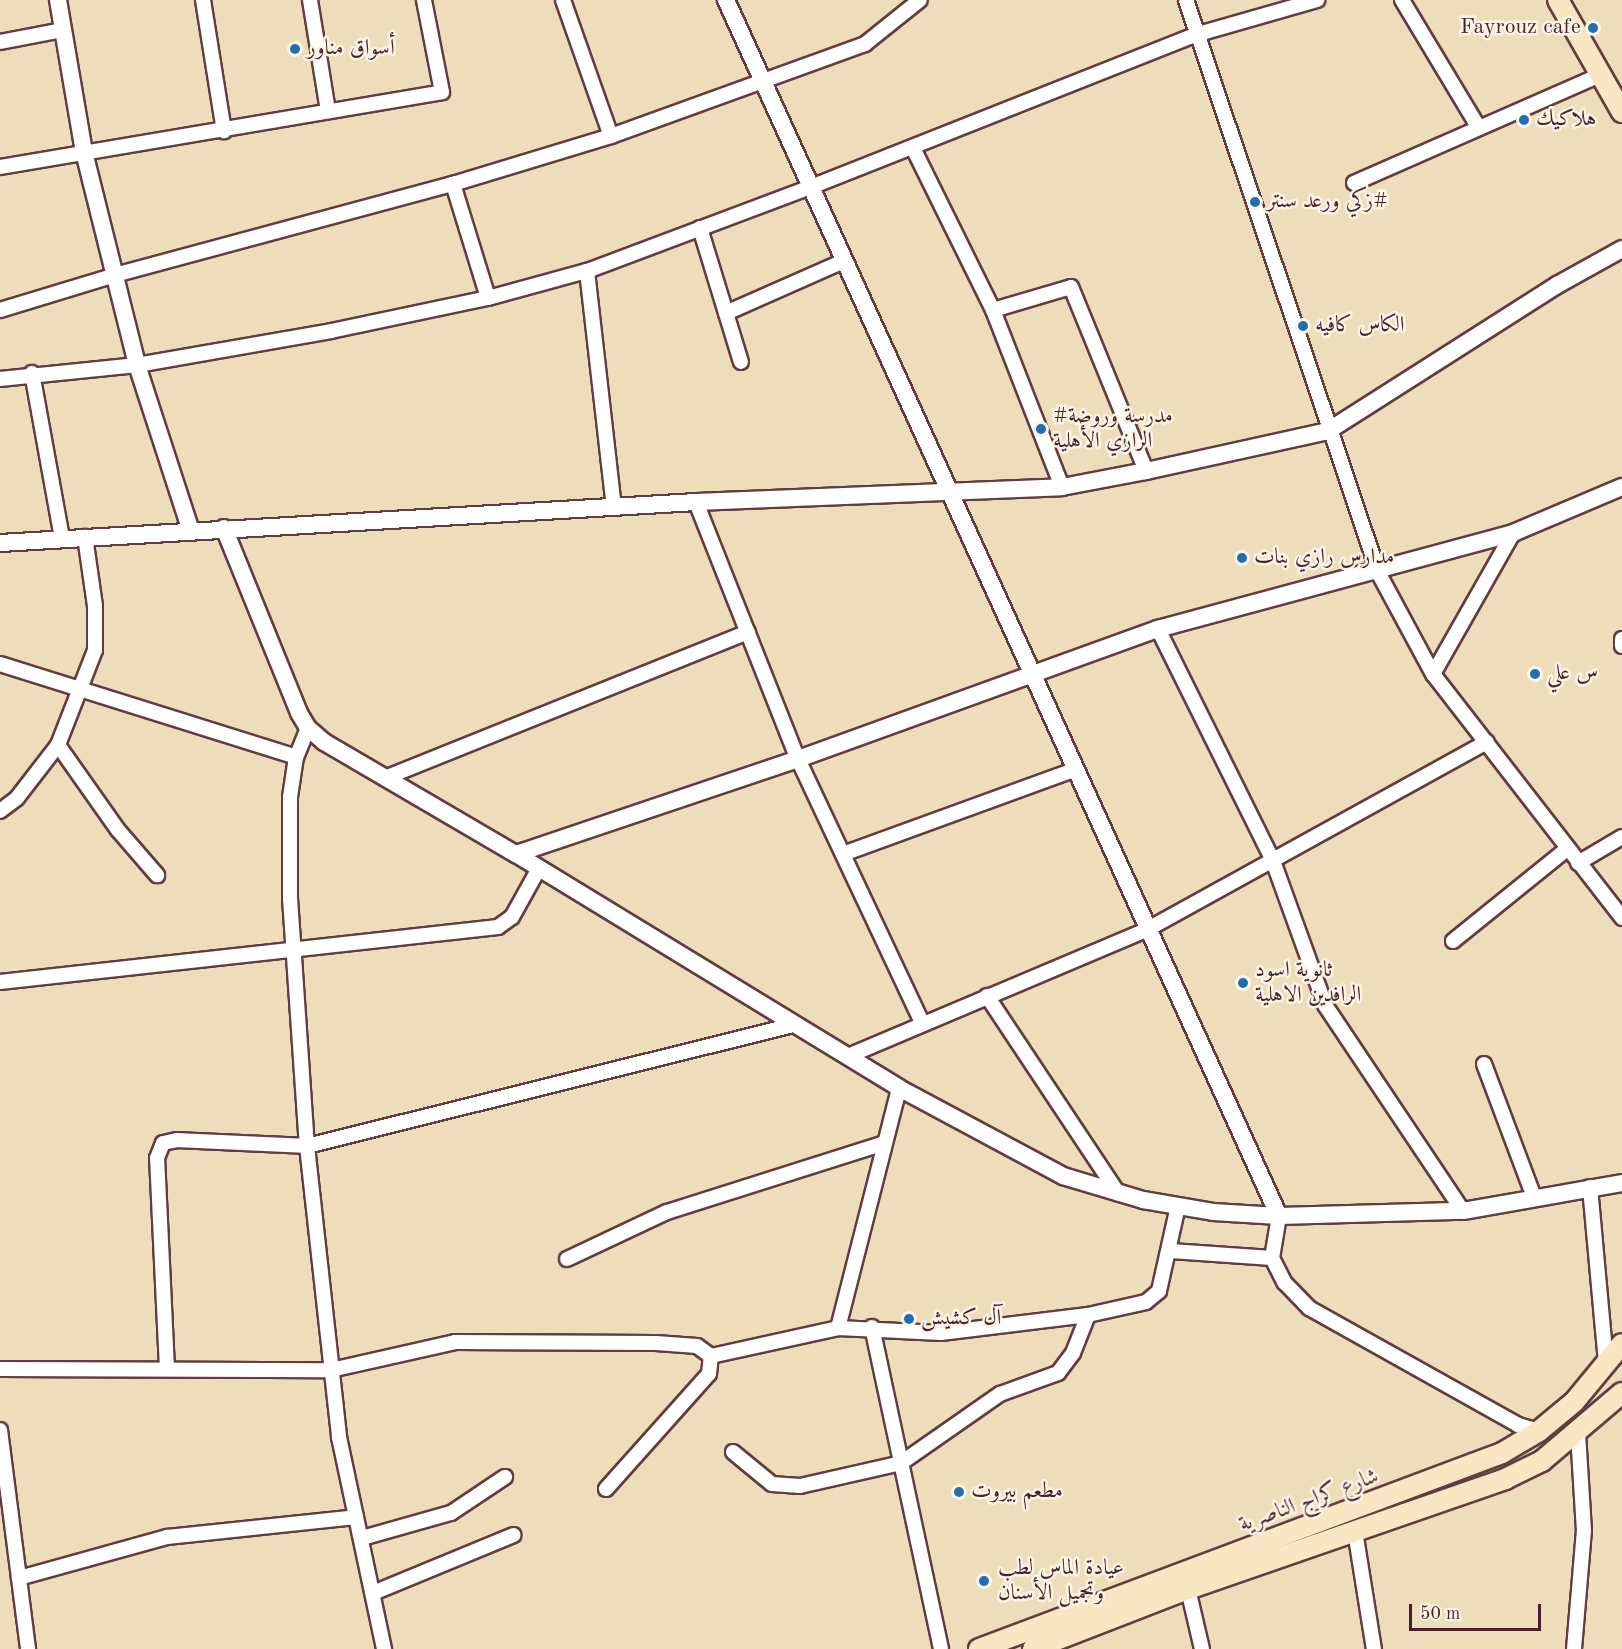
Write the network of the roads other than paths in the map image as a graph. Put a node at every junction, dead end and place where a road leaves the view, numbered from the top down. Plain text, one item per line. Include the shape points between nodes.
1 (58, 0) edge
2 (202, 0) edge
3 (310, 0) edge
4 (424, 0) edge
5 (563, 0) edge
6 (726, 0) edge
7 (1186, 0) edge
8 (1317, 0) edge
9 (1402, 0) edge
10 (1558, 0) edge
11 (913, 2) edge
12 (63, 30) junction
13 (1198, 34) junction
14 (0, 42) edge
15 (1600, 75) junction
16 (764, 83) junction
17 (328, 111) junction
18 (1622, 112) edge
19 (1479, 128) junction
20 (224, 131) junction
21 (611, 136) junction
22 (913, 148) junction
23 (84, 152) junction
24 (0, 167) edge
25 (1354, 183) dead end
26 (453, 184) junction
27 (811, 187) junction
28 (700, 228) junction
29 (1622, 249) edge
30 (844, 261) junction
31 (587, 271) junction
32 (115, 275) junction
33 (488, 298) junction
34 (0, 310) edge
35 (993, 310) junction
36 (726, 313) junction
37 (741, 362) dead end
38 (137, 365) junction
39 (32, 373) junction
40 (0, 379) edge
41 (1328, 431) junction
42 (1146, 471) junction
43 (1062, 487) junction
44 (1622, 487) edge
45 (949, 490) junction
46 (696, 502) junction
47 (614, 507) junction
48 (224, 528) junction
49 (190, 531) junction
50 (1513, 533) junction
51 (85, 537) junction
52 (62, 538) junction
53 (0, 543) edge
54 (1378, 572) junction
55 (1158, 629) junction
56 (747, 632) junction
57 (1622, 639) edge
58 (1622, 646) edge
59 (0, 664) edge
60 (1032, 673) junction
61 (1433, 674) junction
62 (80, 687) junction
63 (308, 728) junction
64 (1487, 742) junction
65 (58, 745) junction
66 (296, 757) junction
67 (798, 759) junction
68 (1076, 769) junction
69 (385, 778) junction
70 (0, 811) edge
71 (1622, 837) edge
72 (1567, 849) junction
73 (516, 854) junction
74 (843, 854) junction
75 (1273, 861) junction
76 (1578, 863) junction
77 (538, 870) junction
78 (157, 874) dead end
79 (1622, 918) edge
80 (1148, 929) junction
81 (1453, 941) dead end
82 (293, 949) junction
83 (0, 982) edge
84 (987, 996) junction
85 (922, 1023) junction
86 (793, 1025) junction
87 (848, 1056) junction
88 (1484, 1064) dead end
89 (899, 1088) junction
90 (882, 1144) junction
91 (307, 1146) junction
92 (1622, 1183) edge
93 (1590, 1187) junction
94 (1118, 1192) junction
95 (1534, 1197) junction
96 (1178, 1206) junction
97 (1463, 1211) junction
98 (1279, 1216) junction
99 (1171, 1251) junction
100 (1272, 1258) junction
101 (567, 1259) dead end
102 (1088, 1315) junction
103 (838, 1328) junction
104 (872, 1328) junction
105 (1622, 1344) edge
106 (711, 1356) junction
107 (1606, 1362) junction
108 (0, 1369) edge
109 (167, 1369) junction
110 (331, 1370) junction
111 (1622, 1393) edge
112 (0, 1430) edge
113 (1539, 1431) junction
114 (1578, 1432) junction
115 (733, 1452) dead end
116 (902, 1463) junction
117 (505, 1477) dead end
118 (3, 1489) edge
119 (606, 1489) dead end
120 (356, 1517) junction
121 (1355, 1531) junction
122 (514, 1535) dead end
123 (362, 1538) junction
124 (19, 1578) junction
125 (1188, 1589) junction
126 (373, 1593) junction
127 (28, 1649) edge
128 (384, 1649) edge
129 (941, 1649) edge
130 (979, 1649) edge
131 (1033, 1649) edge
132 (1202, 1649) edge
133 (1374, 1649) edge
134 (1574, 1649) edge

1 - 12 street
2 - 20 street
3 - 17 street
4 - 17 street via 442,92
5 - 21 street
6 - 16 street
7 - 13 street
8 - 13 street
9 - 19 street
10 - 15 main road
11 - 16 street via 865,44
12 - 14 street
12 - 23 street
13 - 22 street
13 - 41 street
15 - 18 main road
15 - 19 street
16 - 21 street
16 - 27 street
17 - 20 street
19 - 25 street
20 - 23 street
21 - 26 street
22 - 27 street
22 - 35 street
23 - 24 street
23 - 32 street
26 - 32 street
26 - 33 street
27 - 28 street
27 - 30 street
28 - 31 street
28 - 36 street
29 - 41 street via 1557,285
30 - 36 street
30 - 45 street
31 - 33 street
31 - 47 street
32 - 34 street
32 - 38 street
33 - 38 street via 331,332
35 - 42 street via 1071,287
35 - 43 street
36 - 37 street
38 - 39 street
38 - 49 street
39 - 40 street
39 - 52 street
41 - 42 street
41 - 54 street
42 - 43 street
43 - 45 street
44 - 50 street
45 - 46 street
45 - 60 street
46 - 47 street
46 - 56 street
47 - 48 street
48 - 49 street
48 - 63 street
49 - 51 street
50 - 54 street
50 - 61 street
51 - 52 street
51 - 62 street via 95,606 95,650
52 - 53 street
54 - 55 street
54 - 61 street
55 - 60 street
55 - 75 street
56 - 67 street
56 - 69 street
57 - 58 street
59 - 62 street
60 - 67 street
60 - 68 street
61 - 64 street
62 - 65 street
62 - 66 street
63 - 66 street
63 - 69 street
64 - 72 street
64 - 75 street
65 - 70 street via 17,798
65 - 78 street via 118,830
66 - 82 street via 290,796
67 - 73 street
67 - 74 street
68 - 74 street
68 - 80 street
69 - 73 street
71 - 76 street
72 - 76 street
72 - 81 street
73 - 77 street
74 - 85 street
75 - 80 street
75 - 97 street via 1324,1005
76 - 79 street
77 - 82 street via 507,924
77 - 86 street
80 - 84 street
80 - 98 street
82 - 83 street
82 - 91 street
84 - 85 street
84 - 94 street
85 - 87 street
86 - 87 street
86 - 91 street
87 - 89 street
88 - 95 street
89 - 90 street
89 - 94 street via 1063,1176
90 - 101 street via 667,1212
90 - 103 street
91 - 109 street via 177,1140 163,1143 157,1158
91 - 110 street
92 - 93 street
93 - 95 street
93 - 107 street
94 - 96 street
95 - 97 street
96 - 98 street
96 - 99 street
97 - 98 street
98 - 100 street
99 - 100 street
99 - 102 street via 1162,1284 1153,1298
100 - 113 street via 1285,1283 1309,1308 1518,1425
102 - 104 street via 941,1333
102 - 116 street via 1073,1353 1058,1373 1000,1394
103 - 104 street
103 - 106 street
104 - 116 street
105 - 107 main road, شارع كراج الناصرية
106 - 110 street via 697,1346 656,1343 455,1342
106 - 119 street via 709,1374
107 - 113 main road, شارع كراج الناصرية via 1574,1402
108 - 109 street
109 - 110 street
110 - 120 street
111 - 114 main road, شارع كراج الناصرية
112 - 118 street
113 - 130 main road, شارع كراج الناصرية via 1502,1453
114 - 121 main road, شارع كراج الناصرية via 1542,1461 1505,1479
114 - 134 street via 1584,1531
115 - 116 street via 772,1484 800,1486
116 - 129 street
117 - 123 street via 451,1512
118 - 124 street
120 - 123 street
120 - 124 street via 167,1537
121 - 125 main road, شارع كراج الناصرية
121 - 133 street
122 - 126 street
123 - 126 street
124 - 127 street
125 - 131 main road, شارع كراج الناصرية
125 - 132 street
126 - 128 street

